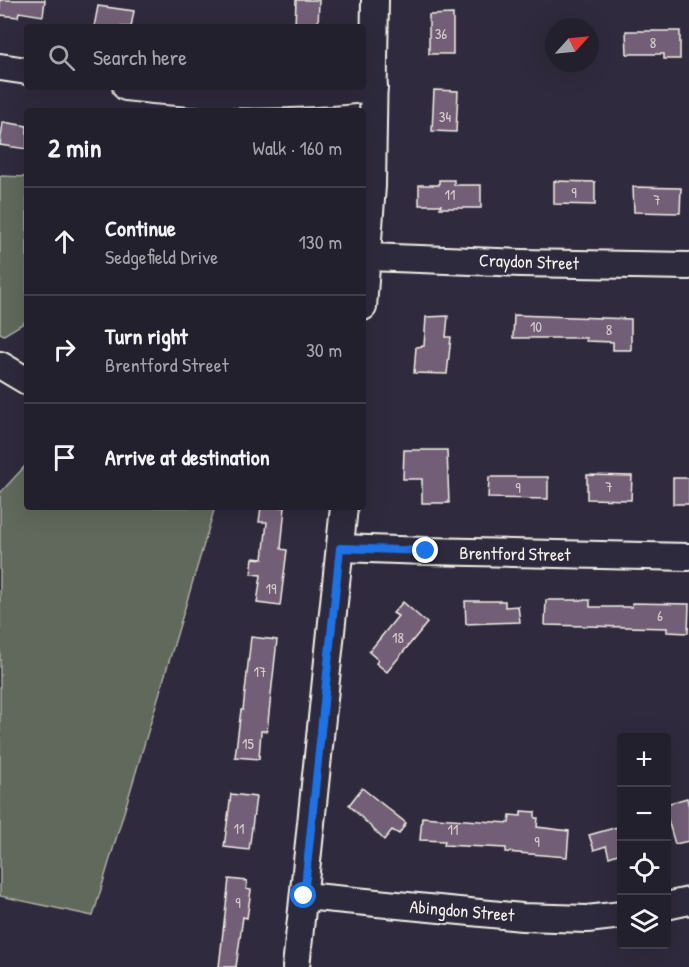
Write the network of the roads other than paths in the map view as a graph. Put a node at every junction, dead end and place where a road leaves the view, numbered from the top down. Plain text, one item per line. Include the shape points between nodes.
1 (375, 0) edge
2 (0, 67) edge
3 (24, 71) edge
4 (374, 88) junction
5 (366, 89) edge
6 (150, 90) edge
7 (344, 90) edge
8 (368, 256) junction
9 (689, 266) edge
10 (366, 276) edge
11 (0, 365) edge
12 (24, 379) edge
13 (344, 510) edge
14 (340, 548) junction
15 (689, 556) edge
16 (304, 896) junction
17 (689, 901) edge
18 (671, 905) edge
19 (617, 915) edge
20 (296, 967) edge

1 - 4 street
2 - 3 street
4 - 5 street
4 - 8 street
6 - 7 street via 283,94
8 - 9 street, Craydon Street
8 - 10 street
11 - 12 street
13 - 14 street
14 - 15 street, Brentford Street
14 - 16 street
16 - 19 street, Abingdon Street via 522,917 587,919
16 - 20 street
17 - 18 street

